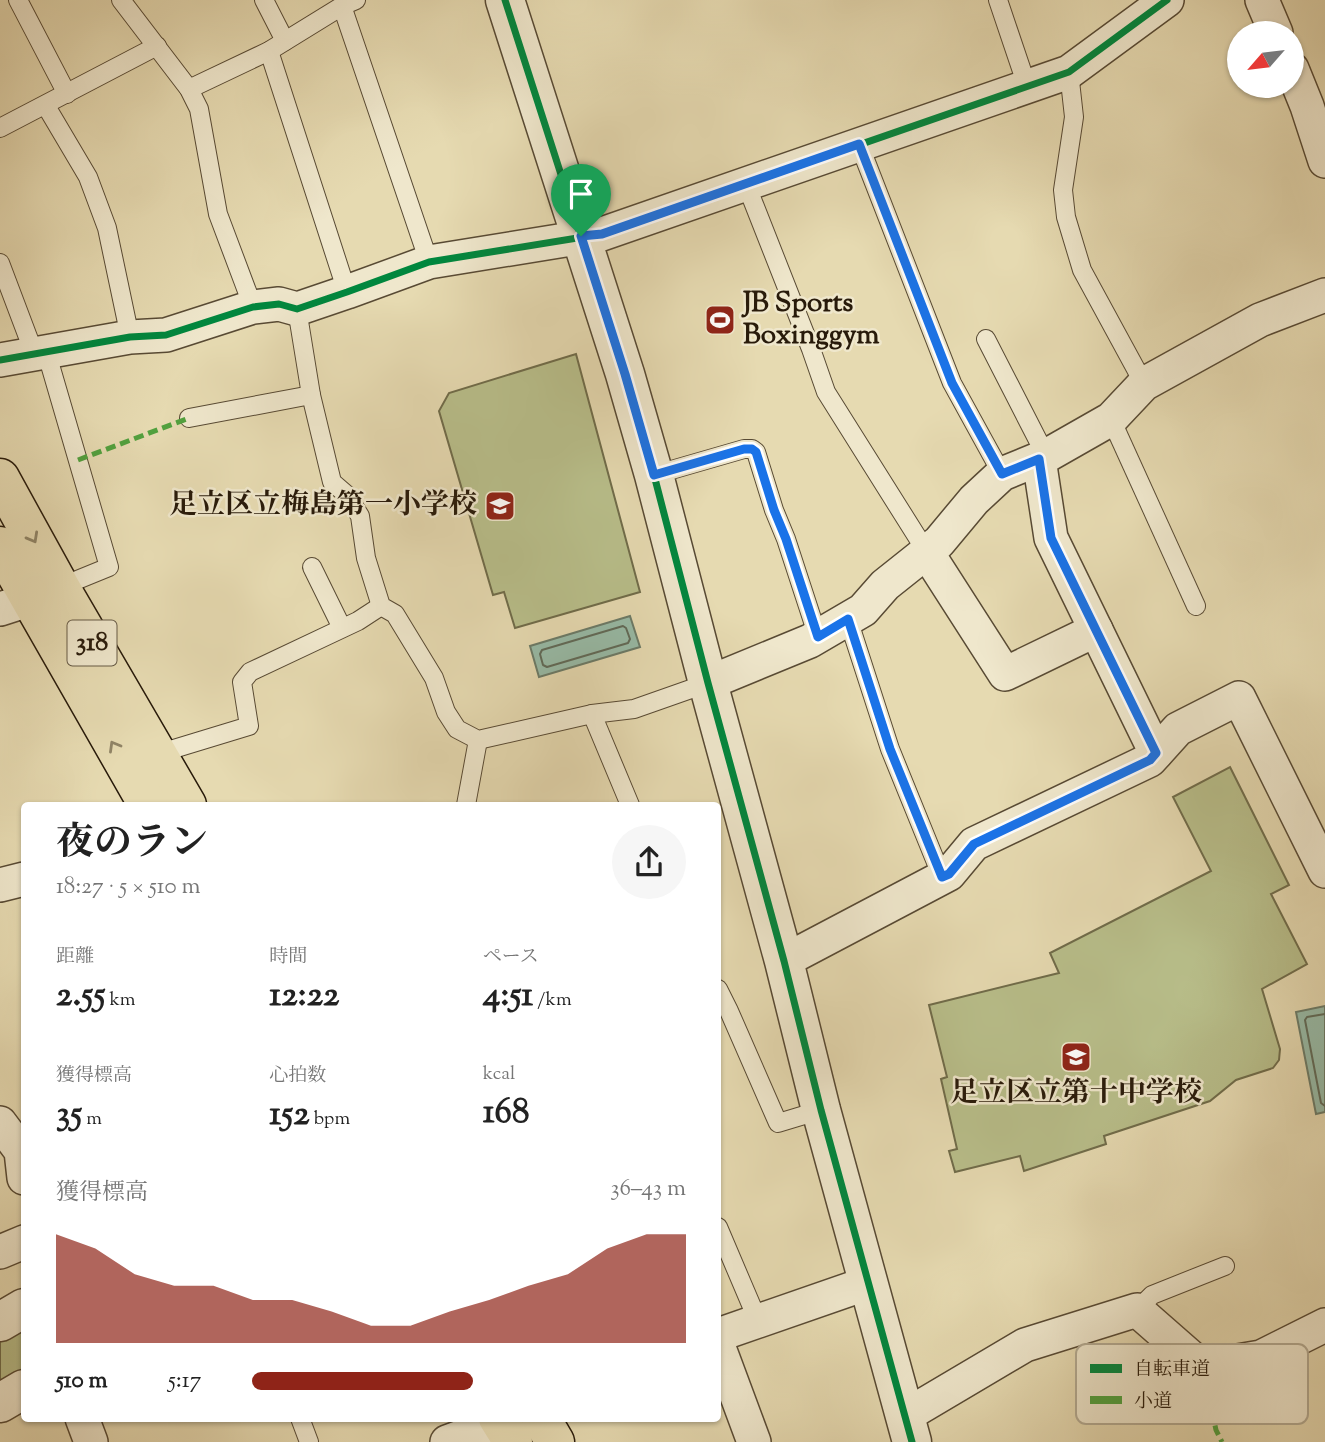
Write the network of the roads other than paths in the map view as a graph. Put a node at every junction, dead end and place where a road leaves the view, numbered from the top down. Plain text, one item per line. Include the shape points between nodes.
1 (18, 0) edge
2 (121, 0) edge
3 (264, 0) edge
4 (505, 0) edge
5 (998, 0) edge
6 (1167, 0) edge
7 (1262, 0) edge
8 (349, 3) edge
9 (1271, 21) edge
10 (285, 41) junction
11 (157, 46) junction
12 (269, 51) junction
13 (1069, 72) junction
14 (1027, 86) junction
15 (189, 89) junction
16 (67, 94) junction
17 (1304, 98) edge
18 (46, 106) junction
19 (0, 128) edge
20 (859, 144) junction
21 (1325, 161) edge
22 (746, 184) junction
23 (581, 236) junction
24 (429, 262) junction
25 (0, 263) edge
26 (347, 292) junction
27 (1325, 295) edge
28 (253, 307) junction
29 (297, 309) junction
30 (130, 337) junction
31 (986, 339) dead end
32 (40, 352) junction
33 (0, 360) edge
34 (1144, 384) junction
35 (311, 395) junction
36 (189, 418) dead end
37 (1111, 419) junction
38 (1043, 458) junction
39 (1002, 474) junction
40 (654, 475) junction
41 (0, 478) edge
42 (0, 547) edge
43 (926, 551) junction
44 (312, 567) dead end
45 (30, 598) edge
46 (381, 606) junction
47 (1196, 606) dead end
48 (848, 619) junction
49 (342, 628) junction
50 (1096, 630) junction
51 (818, 637) junction
52 (708, 683) junction
53 (592, 715) junction
54 (478, 740) junction
55 (1156, 753) junction
56 (157, 754) junction
57 (146, 802) edge
58 (185, 802) edge
59 (467, 802) edge
60 (629, 802) edge
61 (1325, 871) edge
62 (942, 877) junction
63 (21, 880) edge
64 (0, 885) edge
65 (784, 961) junction
66 (723, 1014) edge
67 (821, 1110) junction
68 (721, 1234) edge
69 (21, 1242) edge
70 (0, 1252) edge
71 (1225, 1266) dead end
72 (868, 1283) junction
73 (21, 1310) edge
74 (1137, 1311) junction
75 (758, 1321) junction
76 (0, 1322) edge
77 (1325, 1325) edge
78 (721, 1334) edge
79 (1175, 1344) edge
80 (1287, 1344) edge
81 (721, 1353) edge
82 (21, 1391) edge
83 (0, 1403) edge
84 (84, 1422) edge
85 (302, 1422) edge
86 (543, 1422) edge
87 (504, 1427) edge
88 (909, 1429) edge
89 (91, 1442) edge
90 (309, 1442) edge
91 (447, 1442) edge
92 (555, 1442) edge
93 (754, 1442) edge

1 - 16 lane
2 - 11 lane
3 - 10 lane
4 - 23 street
5 - 14 lane
6 - 13 street
7 - 9 street
8 - 10 lane
8 - 24 lane
10 - 12 lane
11 - 15 lane
11 - 16 lane
12 - 15 lane
12 - 26 lane
13 - 14 street
13 - 34 lane via 1074,117 1063,190 1066,217 1082,270
14 - 20 street
15 - 28 lane via 199,108 218,214
16 - 18 lane
17 - 21 street
18 - 19 lane
18 - 30 lane via 88,177 107,228
20 - 22 street
20 - 39 lane via 952,383
22 - 23 street via 602,234
22 - 43 lane via 826,392
23 - 24 street
23 - 40 street
24 - 26 street
25 - 32 lane
26 - 29 street
27 - 34 street via 1260,320
28 - 29 street via 279,304
28 - 30 street via 166,335
29 - 35 lane
30 - 32 street
31 - 38 lane
32 - 33 street
32 - 45 lane via 109,567
34 - 37 street
35 - 36 lane
35 - 46 lane via 332,482 360,516 366,558
37 - 38 street
37 - 47 lane
38 - 39 street
38 - 50 street via 1051,538
39 - 43 street
40 - 51 lane via 744,449 756,452
40 - 52 street
41 -> 45 main road, 318
42 - 45 main road, 318
43 - 48 street
43 - 50 street via 1005,674
44 - 49 lane
45 - 56 main road, 318
57 -> 45 main road, 318
46 - 49 lane
46 - 54 lane via 395,614 434,678 457,730
48 - 51 street
48 - 62 lane via 890,749
49 - 56 lane via 250,672 242,682 249,726
50 - 55 street
51 - 52 street
52 - 53 lane via 634,709
52 - 65 street
53 - 54 lane
53 - 60 lane
54 - 59 lane
55 - 61 street via 1178,729 1239,698
55 - 62 street via 1150,760 974,844
56 - 58 main road, 318
62 - 65 street
63 - 64 street
65 - 67 street
66 - 67 lane via 778,1123
67 - 72 street
68 - 75 lane
69 - 70 street
71 - 74 lane via 1152,1295
72 - 75 street
72 - 88 street
73 - 76 street
74 - 79 street
74 - 88 street via 1025,1345
75 - 78 street
77 - 80 street
81 - 93 street
82 - 83 street
84 - 89 street
85 - 90 lane
86 - 92 main road
87 - 91 street

